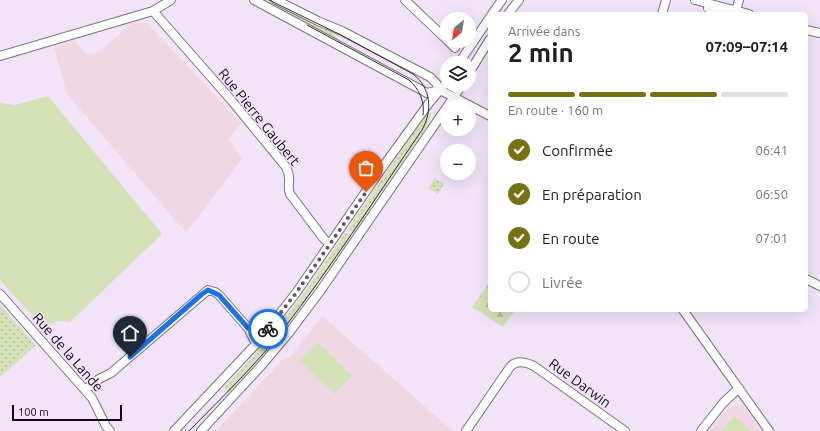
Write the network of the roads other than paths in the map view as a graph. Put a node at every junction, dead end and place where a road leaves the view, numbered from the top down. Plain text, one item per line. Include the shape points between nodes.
1 (171, 0) edge
2 (254, 0) edge
3 (276, 0) edge
4 (405, 0) edge
5 (502, 0) edge
6 (519, 0) edge
7 (666, 0) edge
8 (690, 0) edge
9 (695, 0) edge
10 (738, 0) edge
11 (153, 11) junction
12 (493, 12) edge
13 (510, 12) edge
14 (663, 12) edge
15 (720, 12) edge
16 (735, 12) edge
17 (737, 12) edge
18 (488, 20) edge
19 (808, 30) edge
20 (820, 33) edge
21 (440, 34) edge
22 (808, 34) edge
23 (820, 37) edge
24 (488, 42) edge
25 (0, 56) edge
26 (464, 56) edge
27 (476, 62) edge
28 (440, 90) junction
29 (444, 92) edge
30 (457, 92) edge
31 (453, 97) junction
32 (488, 115) edge
33 (330, 244) junction
34 (808, 280) edge
35 (820, 286) edge
36 (0, 294) edge
37 (684, 312) edge
38 (248, 328) junction
39 (266, 332) junction
40 (256, 344) junction
41 (738, 388) junction
42 (84, 390) junction
43 (110, 431) edge
44 (174, 431) edge
45 (201, 431) edge
46 (466, 431) edge
47 (625, 431) edge
48 (701, 431) edge
49 (769, 431) edge

1 - 11 street
2 - 28 street via 427,93
3 - 28 street via 342,31 430,78
4 - 21 street
5 - 12 street
6 - 13 street
7 - 14 street
8 - 15 street
9 - 16 street
10 - 17 street
11 - 25 street
11 - 33 street, Rue Pierre Gaubert via 286,167 290,177 289,192
18 - 26 street
19 - 20 street
22 - 23 street
24 - 27 street
28 - 33 street
29 - 31 street
30 - 31 street
31 - 32 street
31 - 45 street via 440,120 296,323 261,366
33 - 39 street
34 - 35 street
36 - 42 street, Rue de la Lande
37 - 41 street
38 - 39 street
38 - 40 street
38 - 42 street via 219,295 208,290 111,373
39 - 40 street
40 - 44 street
41 - 48 street
41 - 49 street
42 - 43 street, Rue de la Lande via 92,398
46 - 47 street, Rue Darwin via 512,364 518,362 534,366

